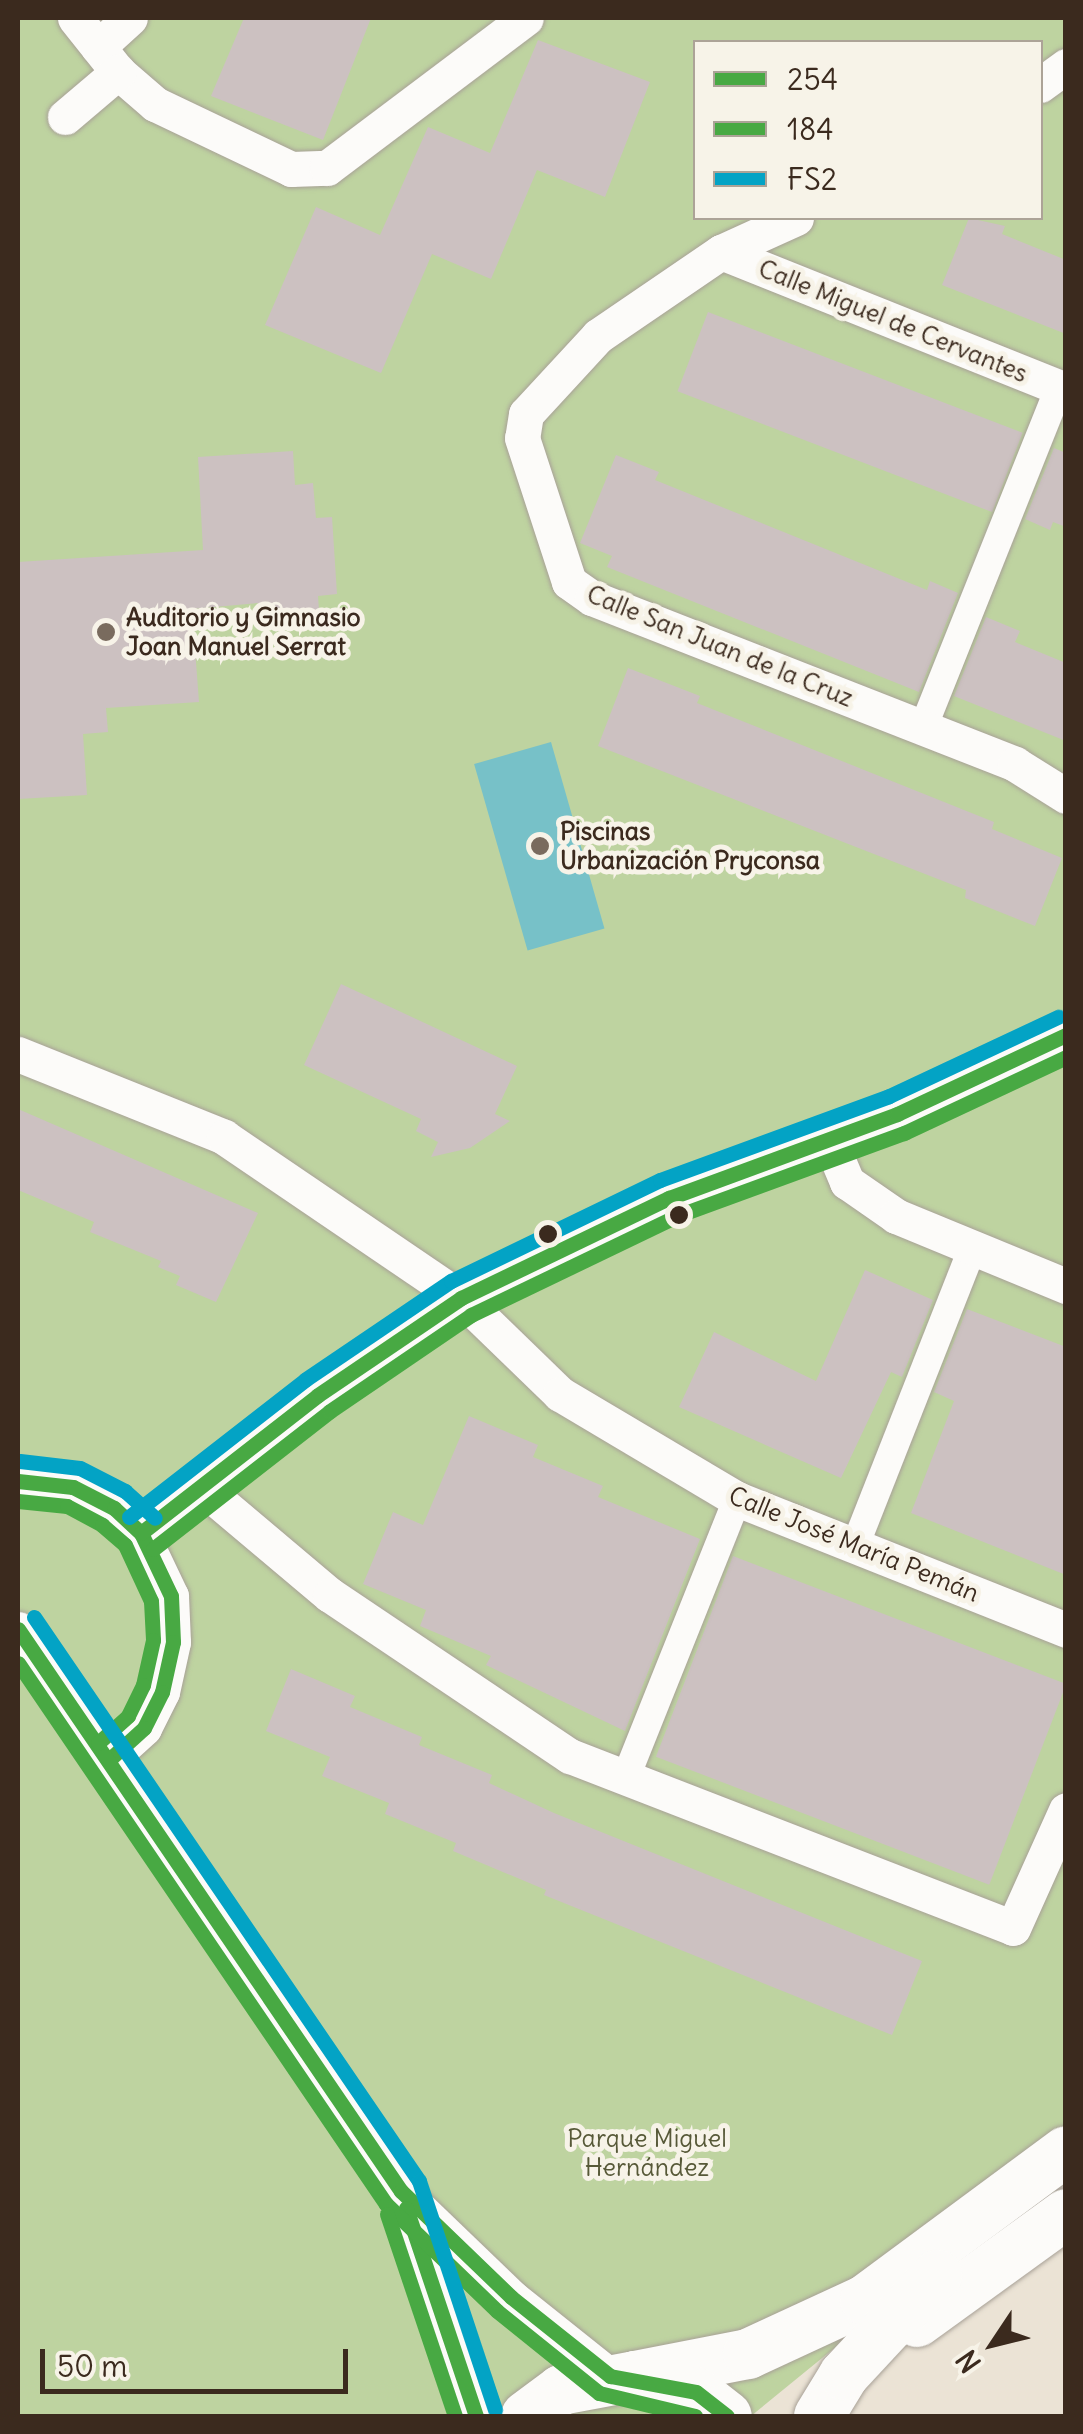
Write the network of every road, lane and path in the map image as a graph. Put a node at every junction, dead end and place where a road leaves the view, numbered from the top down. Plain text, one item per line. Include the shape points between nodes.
1 (75, 18) edge
2 (130, 18) edge
3 (526, 18) edge
4 (108, 59) junction
5 (1066, 66) edge
6 (1043, 83) edge
7 (65, 117) dead end
8 (792, 220) edge
9 (720, 252) junction
10 (1062, 389) edge
11 (923, 728) junction
12 (1066, 796) edge
13 (1066, 1035) edge
14 (18, 1054) edge
15 (830, 1139) junction
16 (970, 1251) junction
17 (1066, 1286) edge
18 (461, 1298) junction
19 (18, 1481) edge
20 (198, 1484) junction
21 (737, 1499) junction
22 (141, 1534) junction
23 (855, 1546) junction
24 (18, 1629) edge
25 (1066, 1630) edge
26 (111, 1758) junction
27 (626, 1777) junction
28 (1066, 1810) edge
29 (1066, 2150) edge
30 (1018, 2191) junction
31 (401, 2192) junction
32 (1066, 2214) edge
33 (844, 2374) junction
34 (622, 2376) junction
35 (476, 2416) edge
36 (526, 2416) edge
37 (727, 2416) edge
38 (819, 2416) edge

1 - 4 street
2 - 4 street
3 - 4 street via 327,168 292,169 155,104
4 - 7 street
5 - 6 street
8 - 9 street, Calle San Juan de la Cruz
9 - 10 street, Calle Miguel de Cervantes
9 - 11 street, Calle San Juan de la Cruz via 598,336 526,414 522,438 555,552 569,582 592,598
10 - 11 street
11 - 12 street, Calle San Juan de la Cruz via 1016,764
13 - 15 street via 1023,1060
14 - 18 street, Calle José María Pemán via 224,1137
15 - 16 street via 848,1182 896,1216
15 - 18 street via 669,1198
16 - 17 street
16 - 23 street
18 - 20 street
18 - 21 street, Calle José María Pemán via 560,1394
19 - 22 street via 74,1488 114,1508
20 - 22 street
20 - 27 street via 330,1595 570,1756
21 - 23 street, Calle José María Pemán
21 - 27 street
22 - 26 street via 171,1596 173,1642 162,1692 144,1728
23 - 25 street, Calle José María Pemán
24 - 26 street
26 - 31 street
27 - 28 street via 1013,1928
29 - 30 main road
30 - 33 main road
30 - 34 main road via 865,2300 748,2354
31 - 34 street via 511,2297
31 - 35 street
32 - 33 main road
33 - 38 main road
34 - 36 main road via 561,2390
34 - 37 main road via 696,2392

